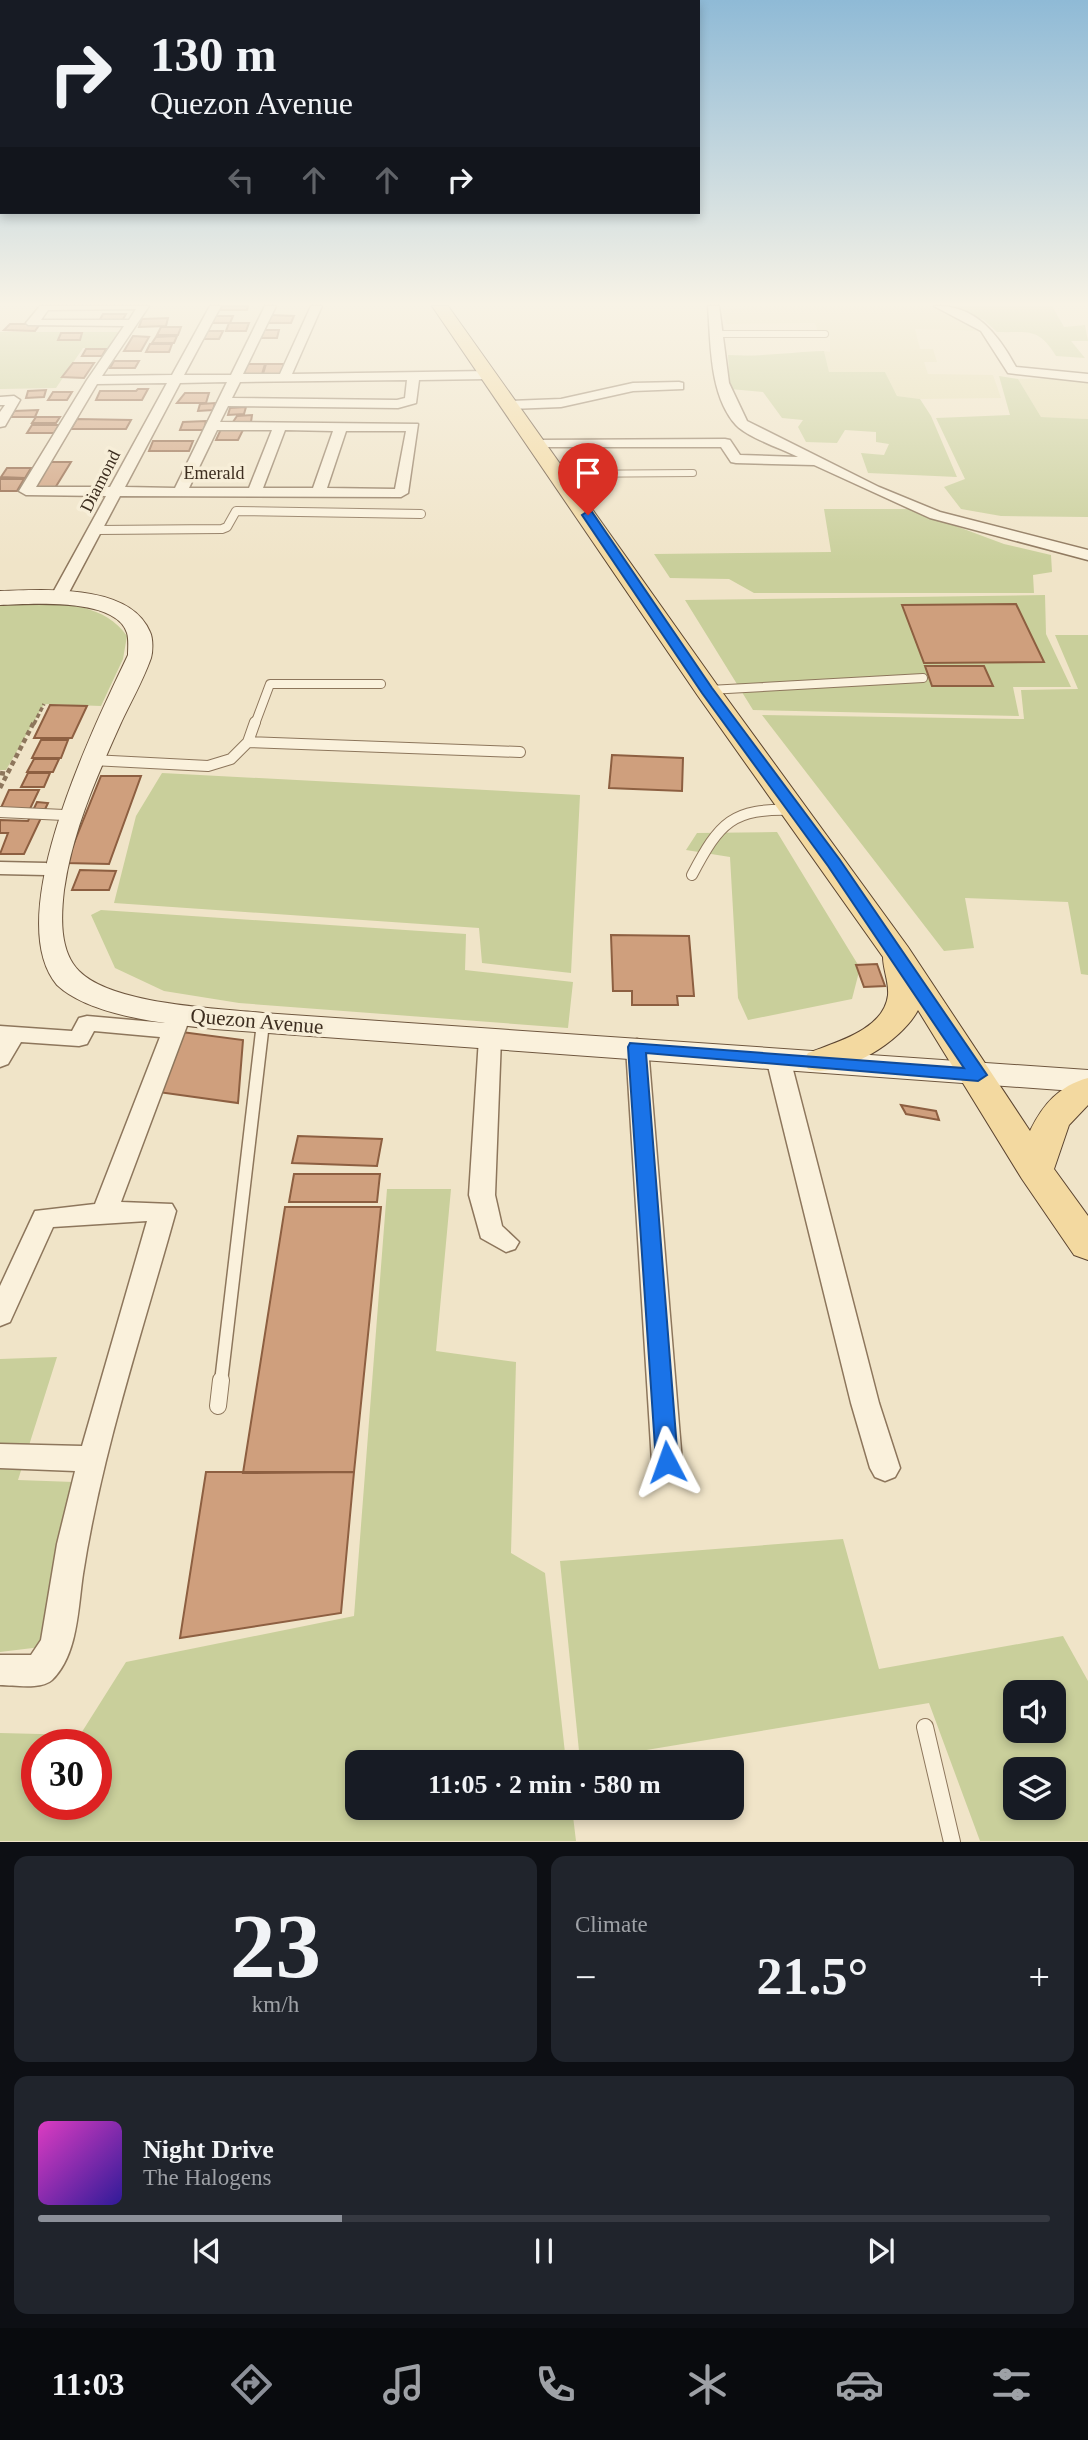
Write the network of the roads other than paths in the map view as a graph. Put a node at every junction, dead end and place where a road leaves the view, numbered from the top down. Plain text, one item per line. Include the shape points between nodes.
1 (86, 392) edge
2 (168, 392) edge
3 (227, 392) edge
4 (412, 392) edge
5 (500, 392) edge
6 (609, 392) edge
7 (724, 392) edge
8 (0, 401) edge
9 (223, 402) junction
10 (510, 405) junction
11 (0, 423) edge
12 (211, 426) junction
13 (280, 426) junction
14 (341, 426) junction
15 (538, 444) junction
16 (819, 463) junction
17 (693, 473) dead end
18 (559, 474) junction
19 (115, 491) junction
20 (180, 492) junction
21 (254, 492) junction
22 (319, 492) junction
23 (421, 514) dead end
24 (97, 530) junction
25 (1088, 555) edge
26 (0, 598) edge
27 (58, 598) junction
28 (923, 678) dead end
29 (381, 684) dead end
30 (707, 690) junction
31 (248, 742) junction
32 (520, 752) dead end
33 (89, 760) junction
34 (796, 810) junction
35 (0, 812) edge
36 (64, 815) junction
37 (0, 869) edge
38 (46, 869) junction
39 (692, 875) dead end
40 (897, 954) junction
41 (177, 1023) junction
42 (263, 1023) junction
43 (7, 1034) edge
44 (490, 1038) junction
45 (637, 1047) junction
46 (778, 1058) junction
47 (0, 1059) edge
48 (820, 1061) junction
49 (978, 1075) junction
50 (1088, 1080) edge
51 (1088, 1090) edge
52 (1035, 1170) junction
53 (105, 1212) junction
54 (506, 1242) dead end
55 (1088, 1245) edge
56 (0, 1315) edge
57 (218, 1406) dead end
58 (0, 1456) edge
59 (93, 1459) junction
60 (667, 1462) dead end
61 (885, 1468) dead end
62 (0, 1670) edge
63 (925, 1727) dead end
64 (952, 1842) edge

1 - 19 street, Emerald via 26,491
2 - 19 street, Diamond
3 - 9 street
4 - 9 street via 411,400 398,404
5 - 10 main road
6 - 10 street via 561,402
7 - 16 street via 742,424
8 - 11 street via 14,401
9 - 12 street
10 - 15 main road
12 - 13 street
12 - 20 street
13 - 14 street
13 - 21 street
14 - 22 street
14 - 22 street, Emerald via 413,427 401,493
15 - 16 street via 725,443 736,459
15 - 18 main road
16 - 25 street via 935,515
17 - 18 lane
18 - 30 main road
19 - 20 street, Emerald
19 - 24 street, Diamond
20 - 21 street, Emerald
21 - 22 street, Emerald
23 - 24 lane via 236,511 228,527 222,529
24 - 27 street, Diamond
26 - 27 main road, Quezon Avenue
27 - 33 main road, Quezon Avenue via 114,608 131,617 143,639 128,684
28 - 30 lane
29 - 31 lane via 270,684
30 - 34 main road
31 - 32 lane
31 - 33 lane via 240,755 208,766
33 - 36 main road, Quezon Avenue
34 - 39 lane via 758,809 739,815 707,846
34 - 40 main road
35 - 36 lane
36 - 38 main road, Quezon Avenue
37 - 38 street
38 - 41 main road, Quezon Avenue via 41,929 48,952 66,976 101,995
40 - 48 main road via 906,994 898,1014 883,1031 860,1045
40 - 49 main road
41 - 42 main road, Quezon Avenue
41 - 43 street via 87,1023 79,1039
41 - 53 street
42 - 44 main road, Quezon Avenue
42 - 57 lane
43 - 47 street
44 - 45 main road, Quezon Avenue
44 - 54 street via 482,1195 489,1231
45 - 46 main road, Quezon Avenue
45 - 60 street
46 - 48 main road, Quezon Avenue
46 - 61 street
48 - 49 main road, Quezon Avenue
49 - 50 main road, Quezon Avenue
49 - 52 main road
51 - 52 main road via 1048,1127
52 - 55 main road
53 - 56 street via 44,1219
53 - 59 street via 163,1211
58 - 59 street
59 - 62 street via 72,1544 56,1644 40,1670
63 - 64 lane

